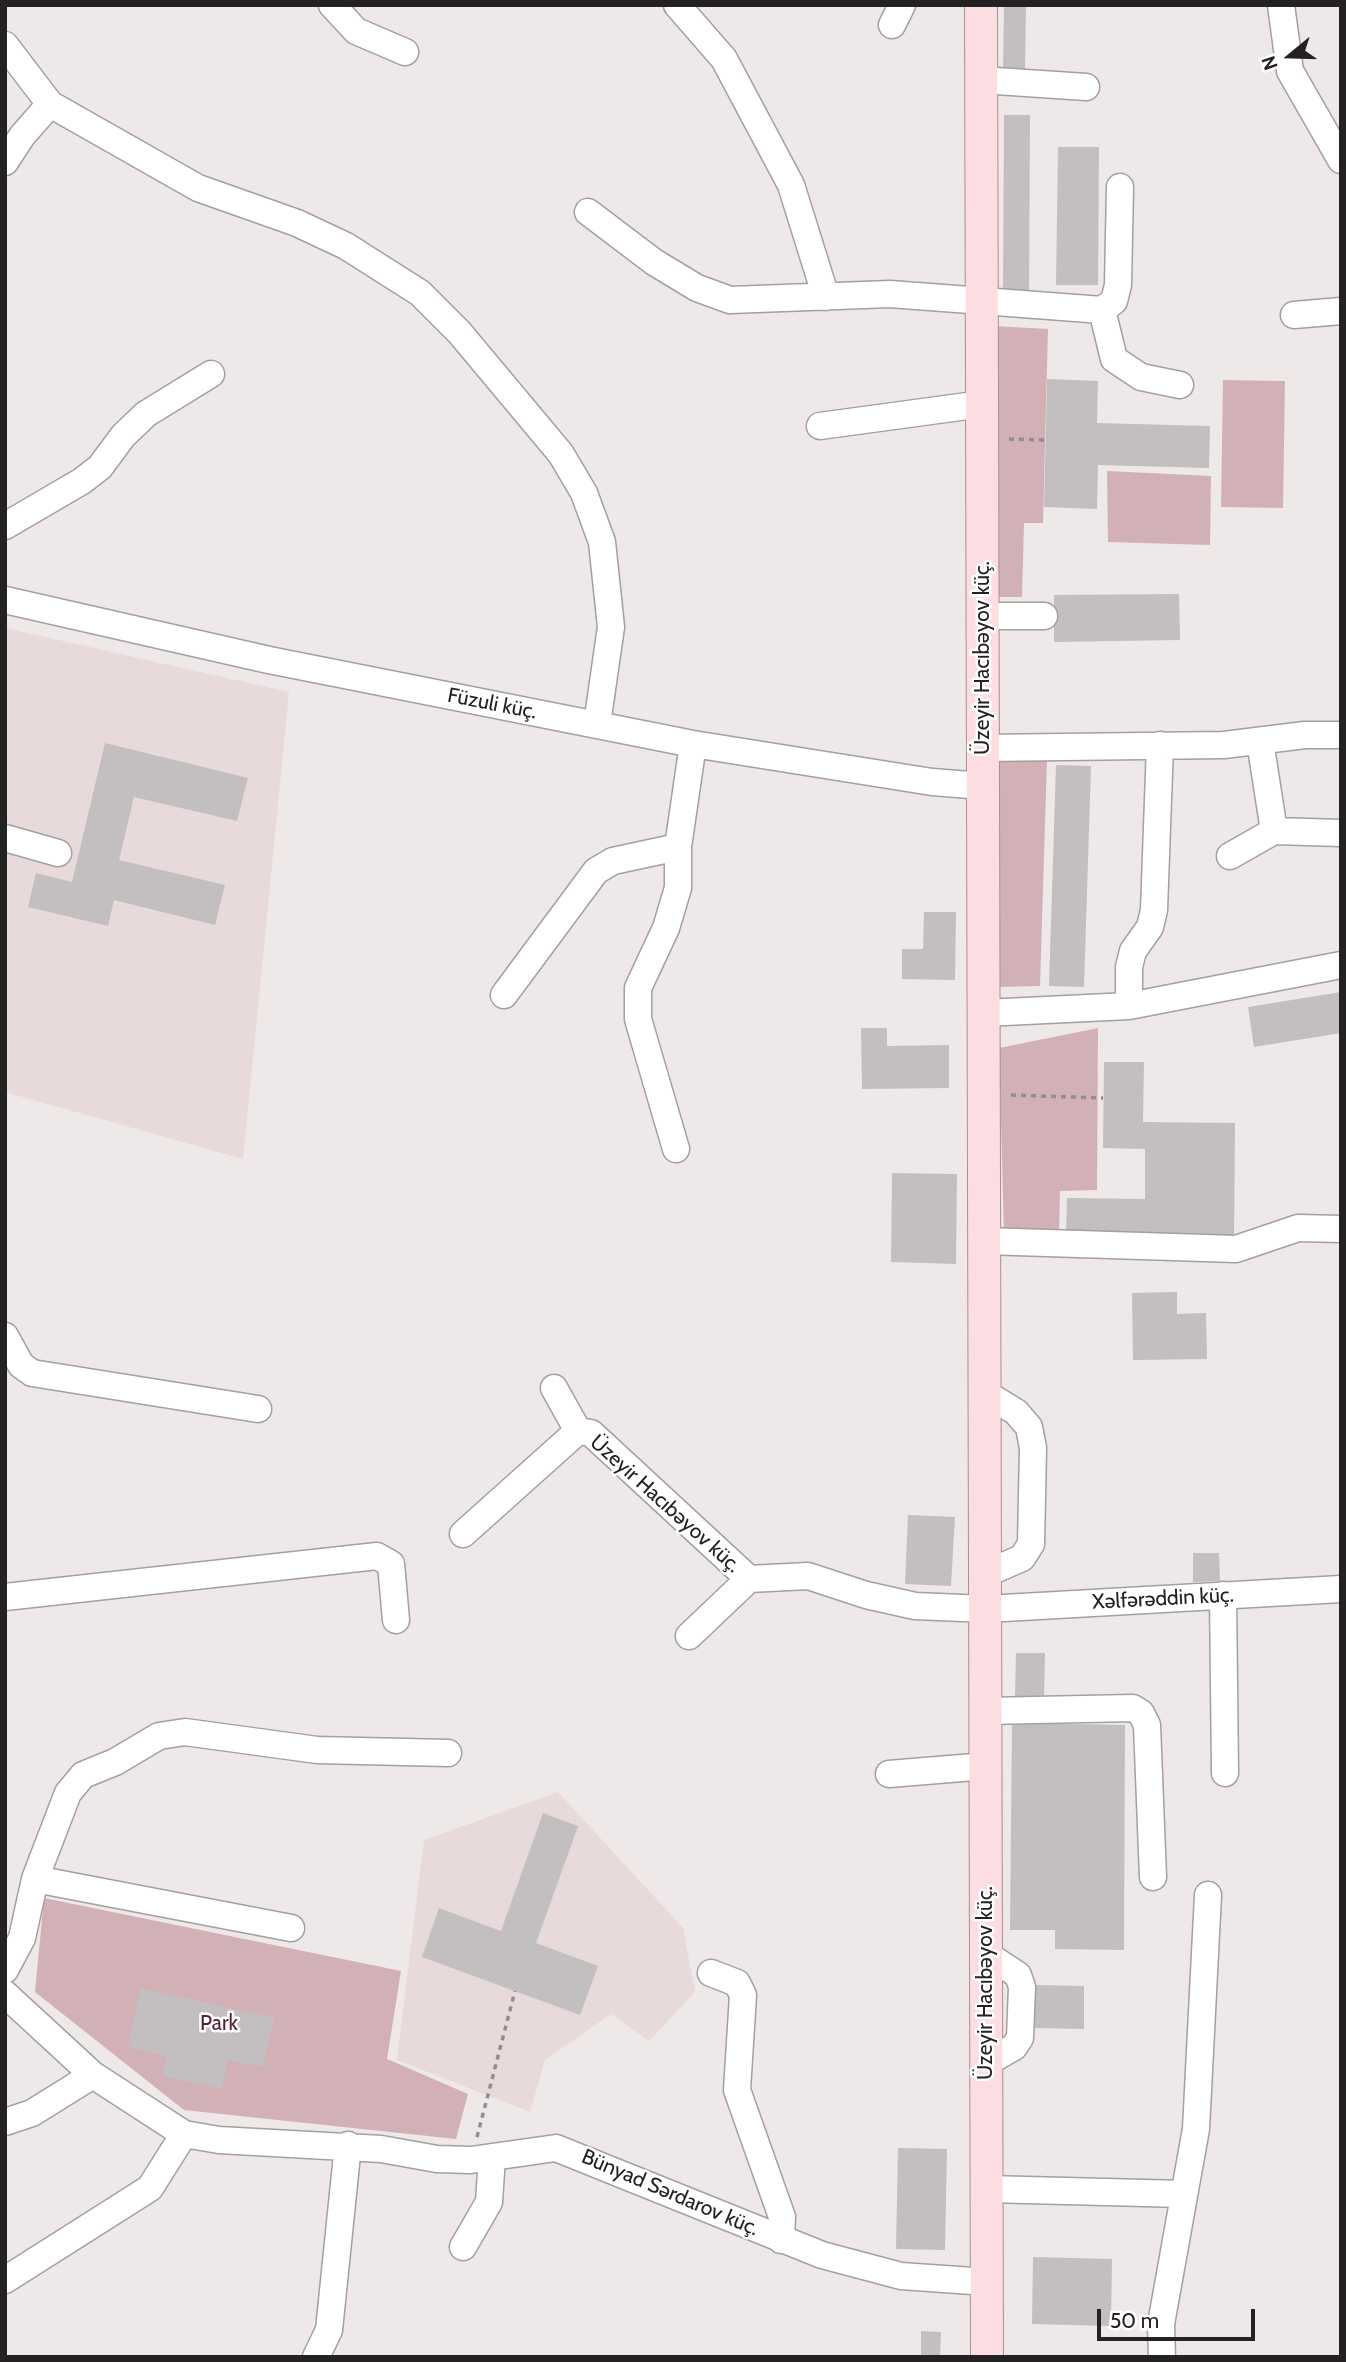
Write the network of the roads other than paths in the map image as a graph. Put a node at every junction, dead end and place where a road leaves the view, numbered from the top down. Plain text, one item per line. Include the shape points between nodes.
1 (332, 5) edge
2 (677, 5) edge
3 (981, 5) edge
4 (1281, 5) edge
5 (5, 45) edge
6 (405, 52) dead end
7 (981, 80) junction
8 (1086, 87) dead end
9 (50, 104) junction
10 (1341, 160) edge
11 (5, 162) edge
12 (1121, 187) dead end
13 (588, 212) dead end
14 (826, 296) junction
15 (982, 303) junction
16 (1102, 310) junction
17 (1341, 311) edge
18 (1294, 315) dead end
19 (211, 374) dead end
20 (1180, 384) dead end
21 (982, 404) junction
22 (820, 426) dead end
23 (5, 527) edge
24 (5, 600) edge
25 (983, 616) junction
26 (1044, 616) dead end
27 (597, 724) junction
28 (1341, 735) edge
29 (1261, 741) junction
30 (693, 744) junction
31 (1160, 746) junction
32 (983, 748) junction
33 (983, 786) junction
34 (1274, 831) junction
35 (1341, 834) edge
36 (5, 838) edge
37 (678, 847) junction
38 (58, 853) dead end
39 (1230, 856) dead end
40 (1341, 965) edge
41 (504, 995) dead end
42 (1129, 1006) junction
43 (984, 1013) junction
44 (676, 1149) dead end
45 (1341, 1229) edge
46 (985, 1241) junction
47 (5, 1336) edge
48 (554, 1388) dead end
49 (985, 1393) junction
50 (258, 1409) dead end
51 (578, 1432) junction
52 (463, 1534) dead end
53 (985, 1574) junction
54 (749, 1579) junction
55 (1341, 1589) edge
56 (1223, 1595) junction
57 (5, 1597) edge
58 (986, 1609) junction
59 (396, 1620) dead end
60 (689, 1636) dead end
61 (986, 1711) junction
62 (447, 1752) dead end
63 (986, 1766) junction
64 (1225, 1773) dead end
65 (889, 1774) dead end
66 (1153, 1877) dead end
67 (35, 1880) junction
68 (1208, 1895) dead end
69 (290, 1928) dead end
70 (5, 1970) edge
71 (711, 1973) dead end
72 (5, 1994) edge
73 (93, 2075) junction
74 (5, 2122) edge
75 (184, 2134) junction
76 (348, 2145) junction
77 (482, 2158) junction
78 (987, 2189) junction
79 (1184, 2194) junction
80 (781, 2240) junction
81 (463, 2247) dead end
82 (5, 2280) edge
83 (987, 2282) junction
84 (316, 2357) edge
85 (988, 2357) edge
86 (1162, 2357) edge

1 - 6 street via 356,31
2 - 14 street via 724,60 791,186
3 - 7 main road, Üzeyir Hacıbəyov küç.
4 - 10 street via 1290,71
5 - 9 street
7 - 8 street
7 - 15 main road, Üzeyir Hacıbəyov küç.
9 - 11 street
9 - 27 street via 198,188 297,223 346,246 420,293 459,332 561,454 584,493 602,542 611,627
12 - 16 street via 1118,285 1114,301
13 - 14 street via 654,262 697,288 730,300
14 - 15 street via 890,294
15 - 16 street
15 - 21 main road, Üzeyir Hacıbəyov küç.
16 - 20 street via 1114,359 1141,377
17 - 18 street
19 - 23 street via 146,414 82,481
21 - 22 street
21 - 25 main road, Üzeyir Hacıbəyov küç.
24 - 27 street, Füzuli küç. via 269,660
25 - 26 street
25 - 32 main road, Üzeyir Hacıbəyov küç.
27 - 30 street, Füzuli küç.
28 - 29 street via 1305,734
29 - 31 street
29 - 34 street
30 - 33 street, Füzuli küç. via 914,780
30 - 37 street
31 - 32 street
31 - 42 street via 1154,910 1150,927 1133,951
32 - 33 main road, Üzeyir Hacıbəyov küç.
33 - 43 main road, Üzeyir Hacıbəyov küç.
34 - 35 street
34 - 39 street
36 - 38 street
37 - 41 street via 613,861 596,871
37 - 44 street via 678,888 666,928 638,988 638,1019
40 - 42 street
42 - 43 street
43 - 46 main road, Üzeyir Hacıbəyov küç.
45 - 46 street via 1289,1230 1236,1249
46 - 49 main road, Üzeyir Hacıbəyov küç.
47 - 50 street via 21,1365 32,1373
48 - 51 street
49 - 53 main road, Üzeyir Hacıbəyov küç.
49 - 53 street via 1016,1412 1029,1427 1033,1448 1031,1544 1023,1558
51 - 52 street, Üzeyir Hacıbəyov küç.
51 - 54 street, Üzeyir Hacıbəyov küç. via 591,1433
53 - 58 main road, Üzeyir Hacıbəyov küç.
54 - 58 street, Üzeyir Hacıbəyov küç. via 808,1576 915,1606
54 - 60 street
55 - 56 street, Xəlfərəddin küç.
56 - 58 street, Xəlfərəddin küç.
56 - 64 street
57 - 59 street via 377,1556 391,1564
58 - 61 main road, Üzeyir Hacıbəyov küç.
61 - 63 main road, Üzeyir Hacıbəyov küç.
61 - 66 street via 1133,1709 1141,1713 1147,1725
62 - 67 street via 317,1749 185,1732 159,1736 83,1775 68,1793
63 - 65 street
63 - 78 main road, Üzeyir Hacıbəyov küç.
67 - 69 street
67 - 70 street via 22,1938
68 - 79 street via 1196,2129
71 - 80 street via 737,1983 743,1995 737,2090 782,2217
72 - 73 street, Bünyad Sərdarov küç.
73 - 74 street via 32,2113
73 - 75 street, Bünyad Sərdarov küç.
75 - 76 street, Bünyad Sərdarov küç. via 219,2140
75 - 82 street via 150,2188
76 - 77 street, Bünyad Sərdarov küç. via 436,2159
76 - 84 street via 329,2330
77 - 80 street, Bünyad Sərdarov küç. via 544,2149 572,2152
77 - 81 street via 489,2202
78 - 79 street
78 - 83 main road, Üzeyir Hacıbəyov küç.
79 - 86 street via 1161,2324
80 - 83 street, Bünyad Sərdarov küç. via 890,2274
83 - 85 main road, Üzeyir Hacıbəyov küç.

